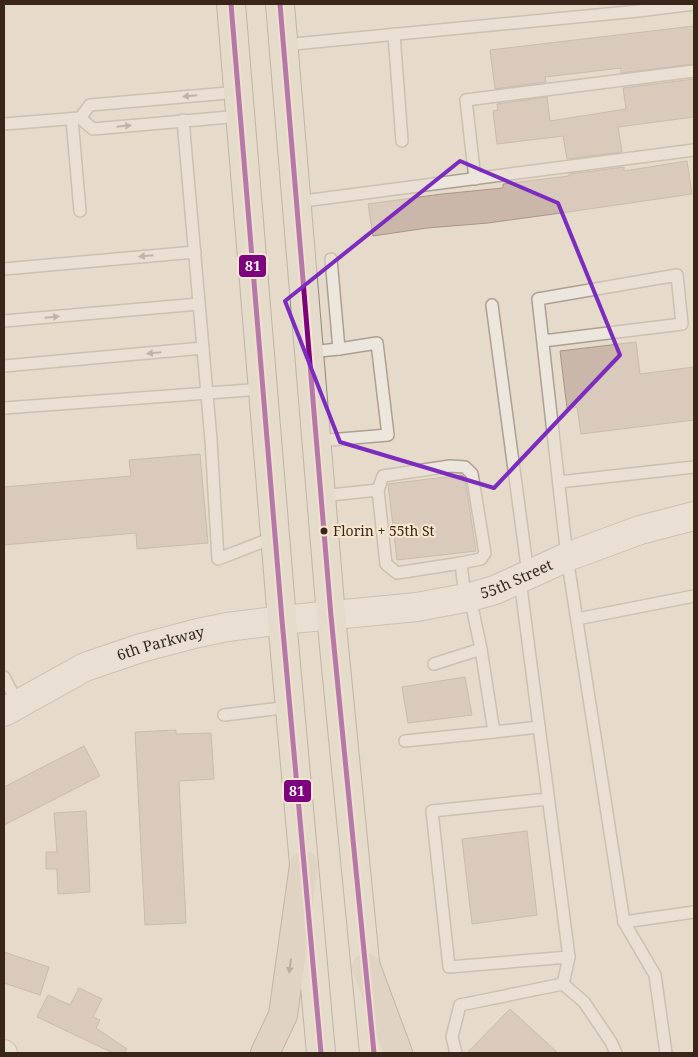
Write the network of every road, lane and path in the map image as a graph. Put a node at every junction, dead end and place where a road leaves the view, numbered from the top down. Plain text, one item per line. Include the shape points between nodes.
1 (231, 4) edge
2 (280, 4) edge
3 (694, 4) edge
4 (394, 34) junction
5 (283, 45) junction
6 (694, 71) edge
7 (240, 104) junction
8 (76, 119) junction
9 (183, 120) junction
10 (4, 124) edge
11 (402, 141) dead end
12 (694, 150) edge
13 (475, 179) junction
14 (296, 202) junction
15 (80, 211) dead end
16 (194, 252) junction
17 (331, 259) dead end
18 (4, 268) edge
19 (199, 304) junction
20 (492, 305) dead end
21 (4, 321) edge
22 (543, 341) junction
23 (203, 348) junction
24 (339, 349) junction
25 (309, 352) junction
26 (4, 366) edge
27 (263, 389) junction
28 (206, 393) junction
29 (4, 408) edge
30 (316, 441) junction
31 (694, 467) edge
32 (559, 482) junction
33 (378, 490) junction
34 (321, 496) junction
35 (694, 516) edge
36 (276, 537) junction
37 (567, 558) junction
38 (461, 563) junction
39 (524, 578) junction
40 (694, 596) edge
41 (467, 598) junction
42 (332, 616) junction
43 (577, 619) junction
44 (282, 620) junction
45 (481, 649) junction
46 (434, 664) dead end
47 (4, 677) edge
48 (11, 708) edge
49 (290, 708) junction
50 (224, 715) dead end
51 (539, 727) junction
52 (494, 732) junction
53 (405, 741) dead end
54 (548, 799) junction
55 (304, 865) junction
56 (694, 912) edge
57 (624, 922) junction
58 (569, 957) junction
59 (366, 967) junction
60 (563, 984) junction
61 (266, 1053) edge
62 (321, 1053) edge
63 (374, 1053) edge
64 (398, 1053) edge
65 (456, 1053) edge
66 (616, 1053) edge
67 (666, 1053) edge

1 - 7 main road
2 - 5 main road
3 - 4 lane
4 - 5 lane
4 - 11 lane
5 - 14 main road
6 - 13 lane via 466,100
7 -> 8 lane via 90,105
7 - 9 lane
7 - 27 main road
8 -> 9 lane via 93,129
8 - 10 lane
8 - 15 lane
9 - 16 lane
12 - 13 lane
13 - 14 lane
14 - 25 main road
16 -> 18 lane
16 - 19 lane
17 - 24 lane
21 -> 19 lane
19 - 23 lane
20 - 39 lane
22 - 22 lane via 682,324 677,275 538,299
22 - 32 lane
23 -> 26 lane
23 - 28 lane
24 - 25 lane
24 - 30 lane via 377,343 388,435
25 - 30 main road
27 - 28 lane
27 - 36 main road
28 - 29 lane
28 - 36 lane via 218,559
30 - 34 main road
31 - 32 lane
32 - 37 lane
33 - 34 lane
33 - 38 lane via 386,564 397,574
33 - 38 lane via 383,476 450,466 465,467 472,474 485,553 481,559
34 - 42 main road
35 - 37 street, 55th Street via 640,530
36 - 44 main road
37 - 39 street, 55th Street
37 - 43 lane
38 - 41 lane
39 - 41 street, 55th Street
39 - 51 lane
40 - 43 lane
41 - 42 street, 55th Street
41 - 45 lane
42 - 44 street, 6th Parkway
42 - 59 main road
43 - 57 lane
44 - 48 street, 6th Parkway via 198,633 141,648 85,667
44 - 49 main road
45 - 46 lane
45 - 52 lane
47 - 48 lane
49 - 50 lane
49 - 55 main road
51 - 52 lane
51 - 54 lane
52 - 53 lane
54 - 58 lane
54 - 58 lane via 432,811 449,967
55 -> 61 highway via 283,1015
55 - 62 main road
56 - 57 lane
57 - 67 lane via 655,975
58 - 60 lane
59 - 63 main road
59 - 64 highway
60 - 65 lane via 460,1004 452,1037
60 - 66 lane via 584,1002

